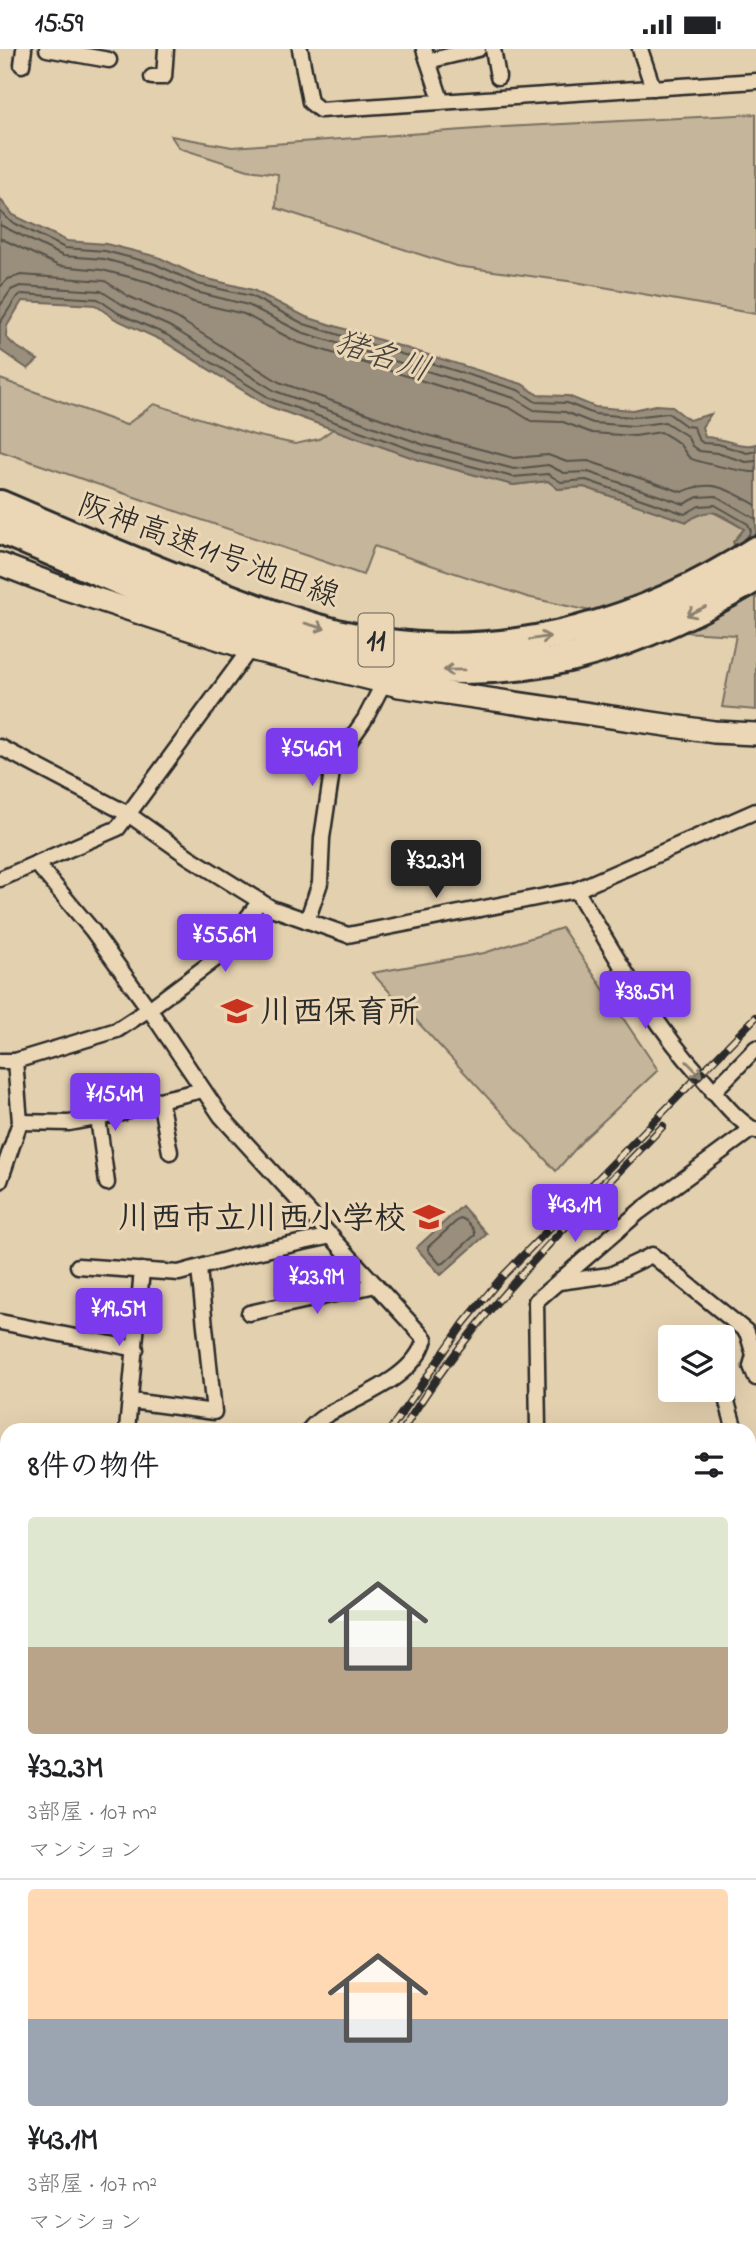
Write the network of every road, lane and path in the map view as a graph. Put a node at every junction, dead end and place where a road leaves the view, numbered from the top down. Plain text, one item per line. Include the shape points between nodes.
1 (24, 49) edge
2 (47, 49) edge
3 (166, 49) edge
4 (300, 49) edge
5 (478, 49) edge
6 (493, 49) edge
7 (640, 49) edge
8 (102, 55) edge
9 (426, 55) edge
10 (22, 65) dead end
11 (152, 77) dead end
12 (498, 77) dead end
13 (756, 81) edge
14 (653, 88) junction
15 (441, 100) junction
16 (0, 489) edge
17 (0, 505) edge
18 (0, 530) edge
19 (0, 543) edge
20 (756, 550) edge
21 (0, 564) edge
22 (756, 578) edge
23 (167, 599) junction
24 (274, 614) junction
25 (250, 649) junction
26 (384, 682) junction
27 (756, 734) edge
28 (0, 747) edge
29 (756, 811) edge
30 (128, 814) junction
31 (36, 863) junction
32 (0, 879) edge
33 (576, 890) junction
34 (260, 901) junction
35 (307, 921) junction
36 (149, 1009) junction
37 (756, 1048) edge
38 (7, 1061) edge
39 (203, 1090) junction
40 (713, 1092) junction
41 (160, 1100) junction
42 (98, 1118) junction
43 (20, 1122) junction
44 (754, 1130) edge
45 (6, 1145) edge
46 (170, 1151) dead end
47 (0, 1181) edge
48 (107, 1184) dead end
49 (332, 1236) junction
50 (78, 1266) dead end
51 (199, 1269) junction
52 (142, 1271) junction
53 (558, 1282) junction
54 (376, 1285) junction
55 (249, 1313) dead end
56 (0, 1322) edge
57 (136, 1349) junction
58 (756, 1378) edge
59 (131, 1401) junction
60 (727, 1402) edge
61 (128, 1423) edge
62 (318, 1423) edge
63 (538, 1423) edge
64 (733, 1423) edge

1 - 10 street
2 - 8 street
3 - 11 street via 164,77
4 - 15 street via 310,102 320,110
5 - 9 street
6 - 12 street
7 - 14 street
9 - 15 street
13 - 14 street
14 - 15 street
16 - 24 highway
17 - 24 highway, 阪神高速11号池田線 / 11
18 - 23 highway, 阪神高速11号池田線 / 11
19 - 23 highway
24 -> 20 highway, 阪神高速11号池田線 / 11 via 384,642 491,645 547,638 652,605
21 - 25 street
22 -> 23 highway, 阪神高速11号池田線 / 11 via 716,602 609,647 501,669 442,670 324,654
25 - 26 street
25 - 30 street
26 - 27 street via 714,732
26 - 35 street via 333,765 320,883
28 - 30 street
29 - 33 street
30 - 31 street via 118,828
30 - 34 street
31 - 32 street
31 - 36 street
33 - 35 street via 348,935
33 -> 40 street via 685,1061
34 - 35 street
34 - 36 street via 237,943
36 - 38 street via 117,1030
36 - 39 street
37 - 40 street
38 - 43 street
39 - 41 street
39 - 49 street via 221,1116
40 - 44 street
41 - 42 street
41 - 46 street
42 - 43 street via 69,1123
42 - 48 street
43 - 45 street
44 - 53 street via 639,1212
45 - 47 street
49 - 51 street
49 - 54 street
50 - 52 street
51 - 52 street
51 - 59 street via 214,1412
52 - 57 street
53 - 58 street via 610,1275 652,1255 747,1332
53 - 63 street via 536,1301
54 - 55 street
54 - 62 street via 425,1339 422,1352 377,1389
56 - 57 street
57 - 59 street
59 - 61 street
60 - 64 street

